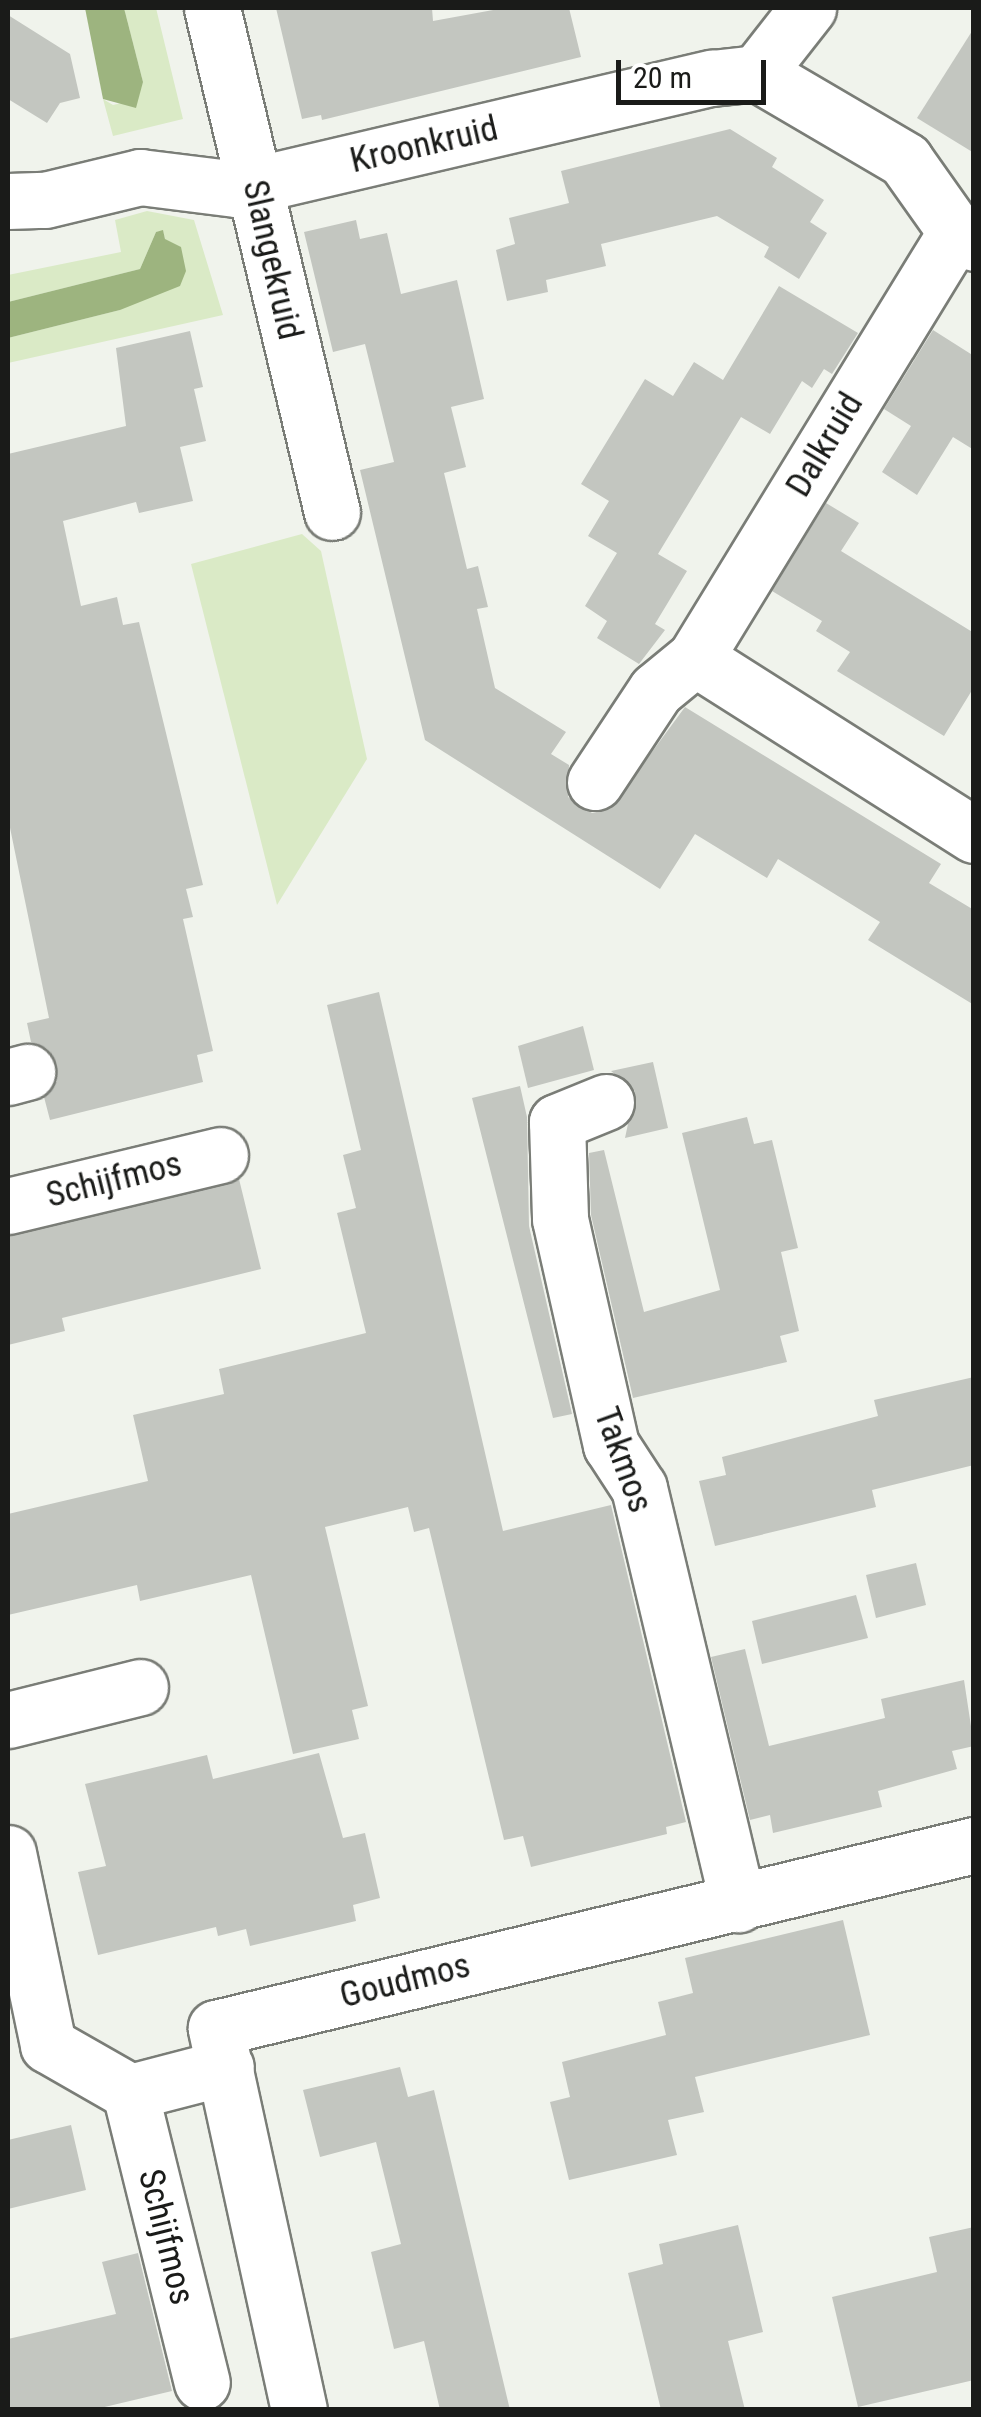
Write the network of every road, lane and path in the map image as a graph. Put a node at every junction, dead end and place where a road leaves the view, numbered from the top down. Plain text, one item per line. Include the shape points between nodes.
1 (212, 8) edge
2 (808, 8) edge
3 (758, 72) junction
4 (254, 186) junction
5 (8, 201) edge
6 (965, 238) edge
7 (332, 512) dead end
8 (695, 658) junction
9 (595, 782) dead end
10 (974, 834) edge
11 (606, 1102) dead end
12 (220, 1154) dead end
13 (8, 1206) edge
14 (140, 1686) dead end
15 (8, 1720) edge
16 (974, 1845) edge
17 (8, 1854) edge
18 (738, 1904) junction
19 (226, 2067) junction
20 (130, 2092) junction
21 (202, 2382) dead end
22 (299, 2410) edge

1 - 4 street, Slangekruid
2 - 3 street
3 - 4 street, Kroonkruid
3 - 6 street, Dalkruid via 905,160
4 - 5 street, Kroonkruid via 140,178 45,200
4 - 7 street, Slangekruid
6 - 8 street, Dalkruid
8 - 9 street, Dalkruid via 656,690
8 - 10 street
11 - 18 street, Takmos via 556,1122 560,1219 610,1444 638,1488
12 - 13 street, Schijfmos
14 - 15 street
16 - 18 street, Goudmos
17 - 20 street via 48,2044
18 - 19 street, Goudmos via 216,2028
19 - 20 street
19 - 22 street, Goudmos
20 - 21 street, Schijfmos

